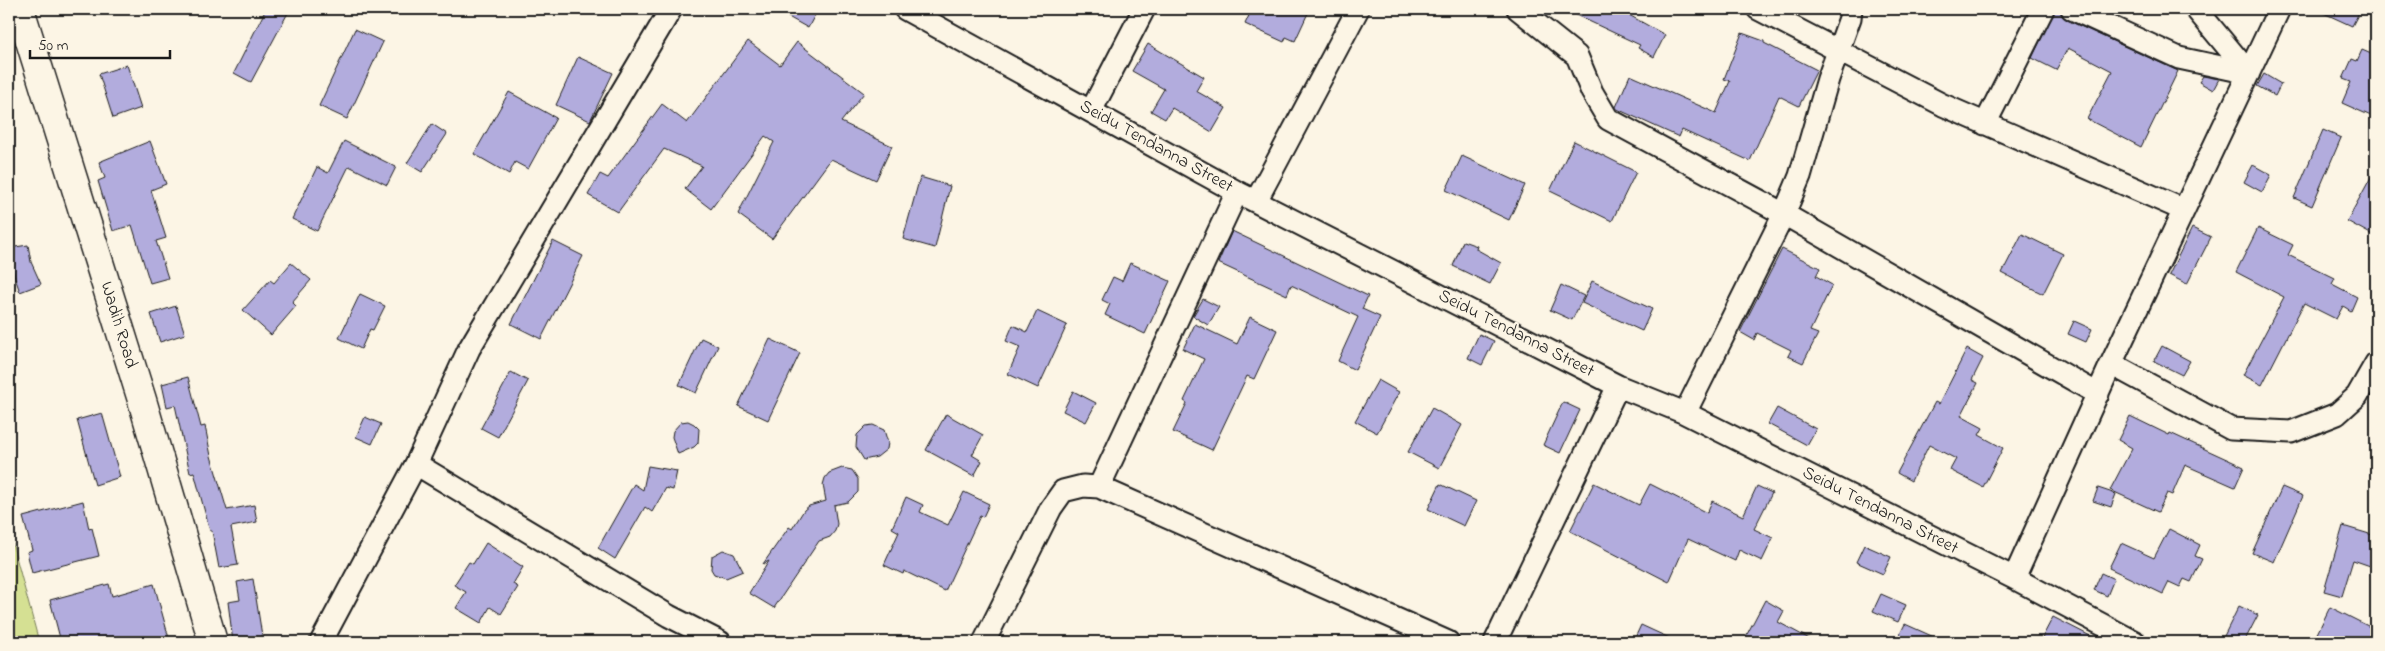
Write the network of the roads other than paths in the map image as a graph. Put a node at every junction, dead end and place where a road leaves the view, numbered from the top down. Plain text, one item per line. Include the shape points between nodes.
1 (20, 9) edge
2 (671, 9) edge
3 (906, 9) edge
4 (1144, 9) edge
5 (1358, 9) edge
6 (1518, 9) edge
7 (1758, 9) edge
8 (1851, 9) edge
9 (2043, 9) edge
10 (2072, 9) edge
11 (2196, 9) edge
12 (2278, 9) edge
13 (1838, 49) junction
14 (2248, 73) junction
15 (1091, 111) junction
16 (1985, 124) junction
17 (1247, 197) junction
18 (2184, 210) junction
19 (1784, 214) junction
20 (2376, 363) edge
21 (2111, 364) junction
22 (1618, 386) junction
23 (2098, 394) junction
24 (1685, 414) junction
25 (416, 464) junction
26 (1099, 487) junction
27 (2014, 578) junction
28 (1411, 635) edge
29 (2125, 640) edge
30 (213, 642) edge
31 (321, 642) edge
32 (720, 642) edge
33 (984, 642) edge
34 (1448, 642) edge
35 (1495, 642) edge

1 - 30 street, Wadih Road via 142,400
2 - 25 street via 469,349
3 - 15 street, Seidu Tendanna Street
4 - 15 street
5 - 17 street
6 - 19 street via 1578,56 1592,92 1608,119
7 - 13 street
8 - 13 street
9 - 16 street
10 - 14 street via 2179,58
11 - 14 street
12 - 14 street
13 - 16 street
13 - 19 street via 1800,176
14 - 18 street
15 - 17 street, Seidu Tendanna Street
16 - 18 street
17 - 22 street, Seidu Tendanna Street
17 - 26 street
18 - 21 street
19 - 23 street
19 - 24 street
20 - 21 street via 2357,396 2337,414 2291,432 2231,429
21 - 23 street
22 - 24 street, Seidu Tendanna Street
22 - 35 street
23 - 27 street
24 - 27 street, Seidu Tendanna Street
25 - 31 street
25 - 32 street via 669,616
26 - 28 street
26 - 33 street via 1083,486 1063,491 1030,548
27 - 29 street, Seidu Tendanna Street
28 - 34 street

